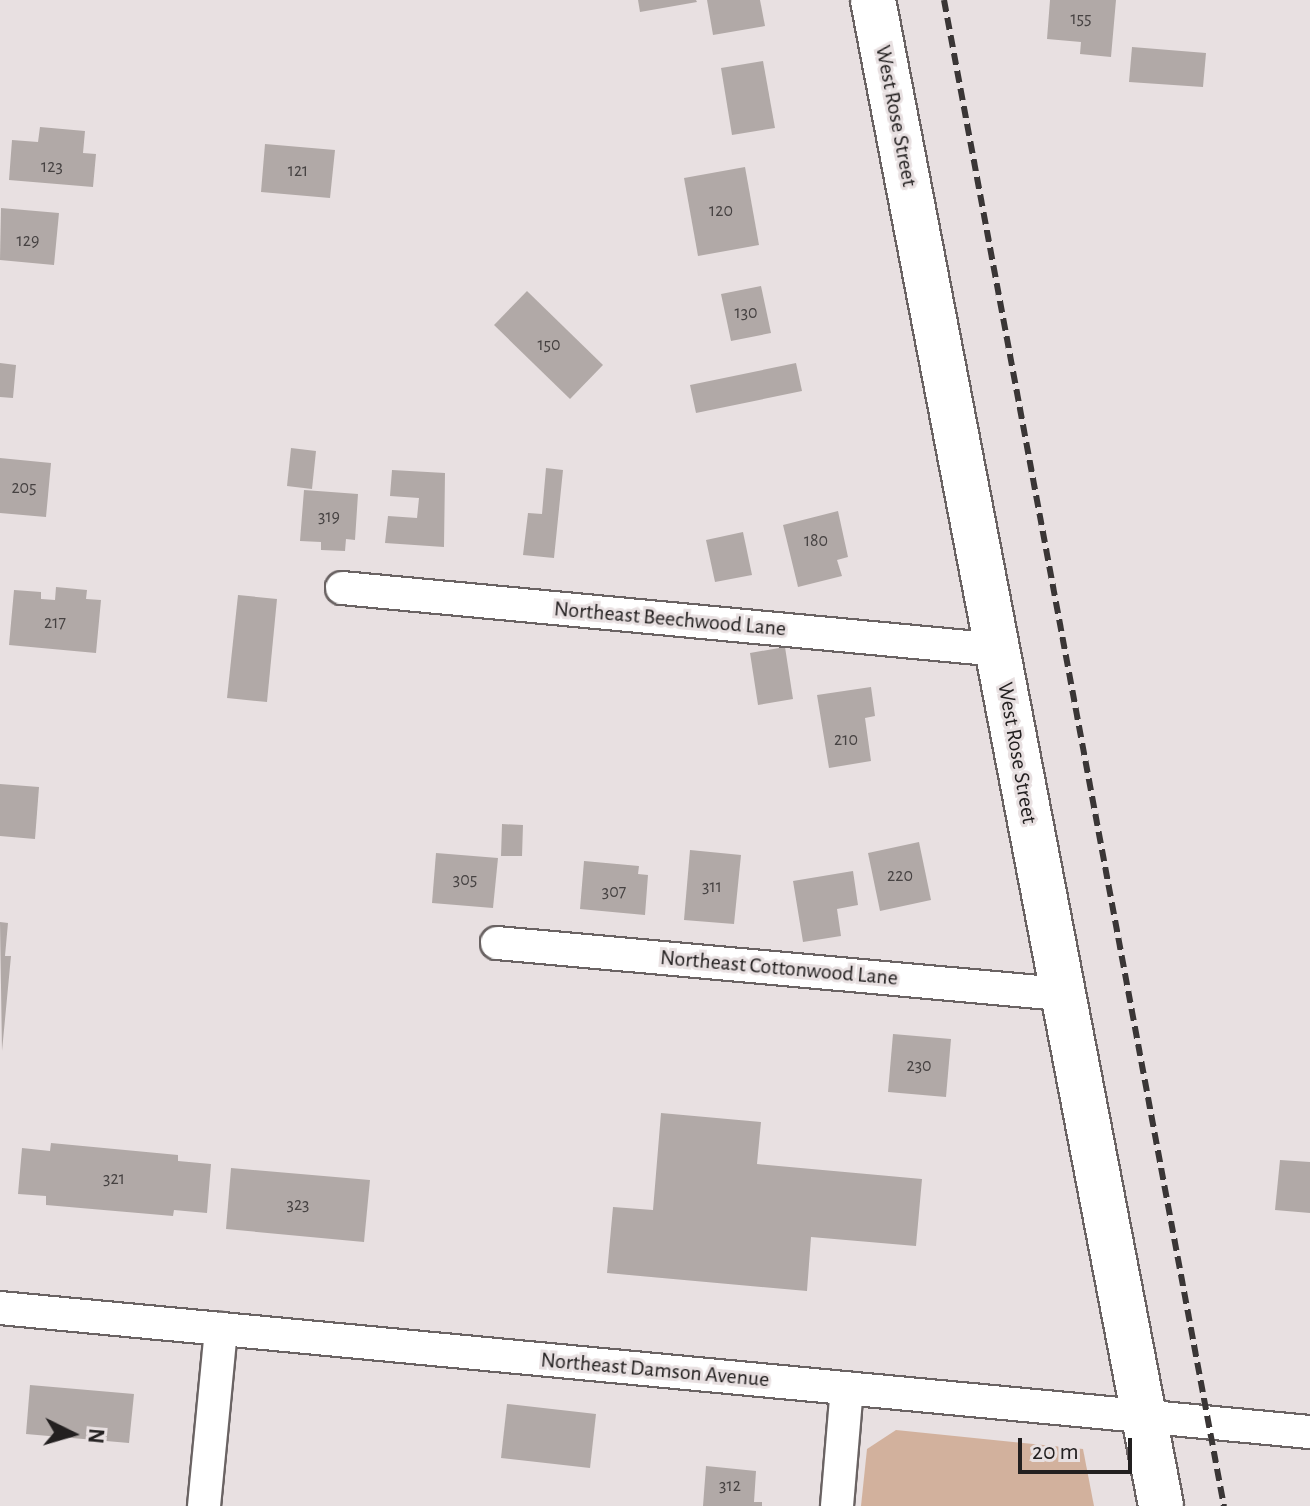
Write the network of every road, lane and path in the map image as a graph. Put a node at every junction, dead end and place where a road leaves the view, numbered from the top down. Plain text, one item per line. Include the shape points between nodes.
1 (873, 0) edge
2 (342, 588) dead end
3 (999, 650) junction
4 (497, 943) dead end
5 (1061, 994) junction
6 (0, 1308) edge
7 (221, 1329) junction
8 (847, 1388) junction
9 (1145, 1416) junction
10 (1310, 1432) edge
11 (204, 1506) edge
12 (837, 1506) edge
13 (1161, 1506) edge

1 - 3 main road, West Rose Street
2 - 3 street, Northeast Beechwood Lane
3 - 5 main road, West Rose Street
4 - 5 street, Northeast Cottonwood Lane
5 - 9 main road, West Rose Street
6 - 7 street, Northeast Damson Avenue
7 - 8 street, Northeast Damson Avenue
7 - 11 street
8 - 9 street, Northeast Damson Avenue
8 - 12 street
9 - 10 street, Northeast Damson Avenue
9 - 13 main road, West Rose Street

